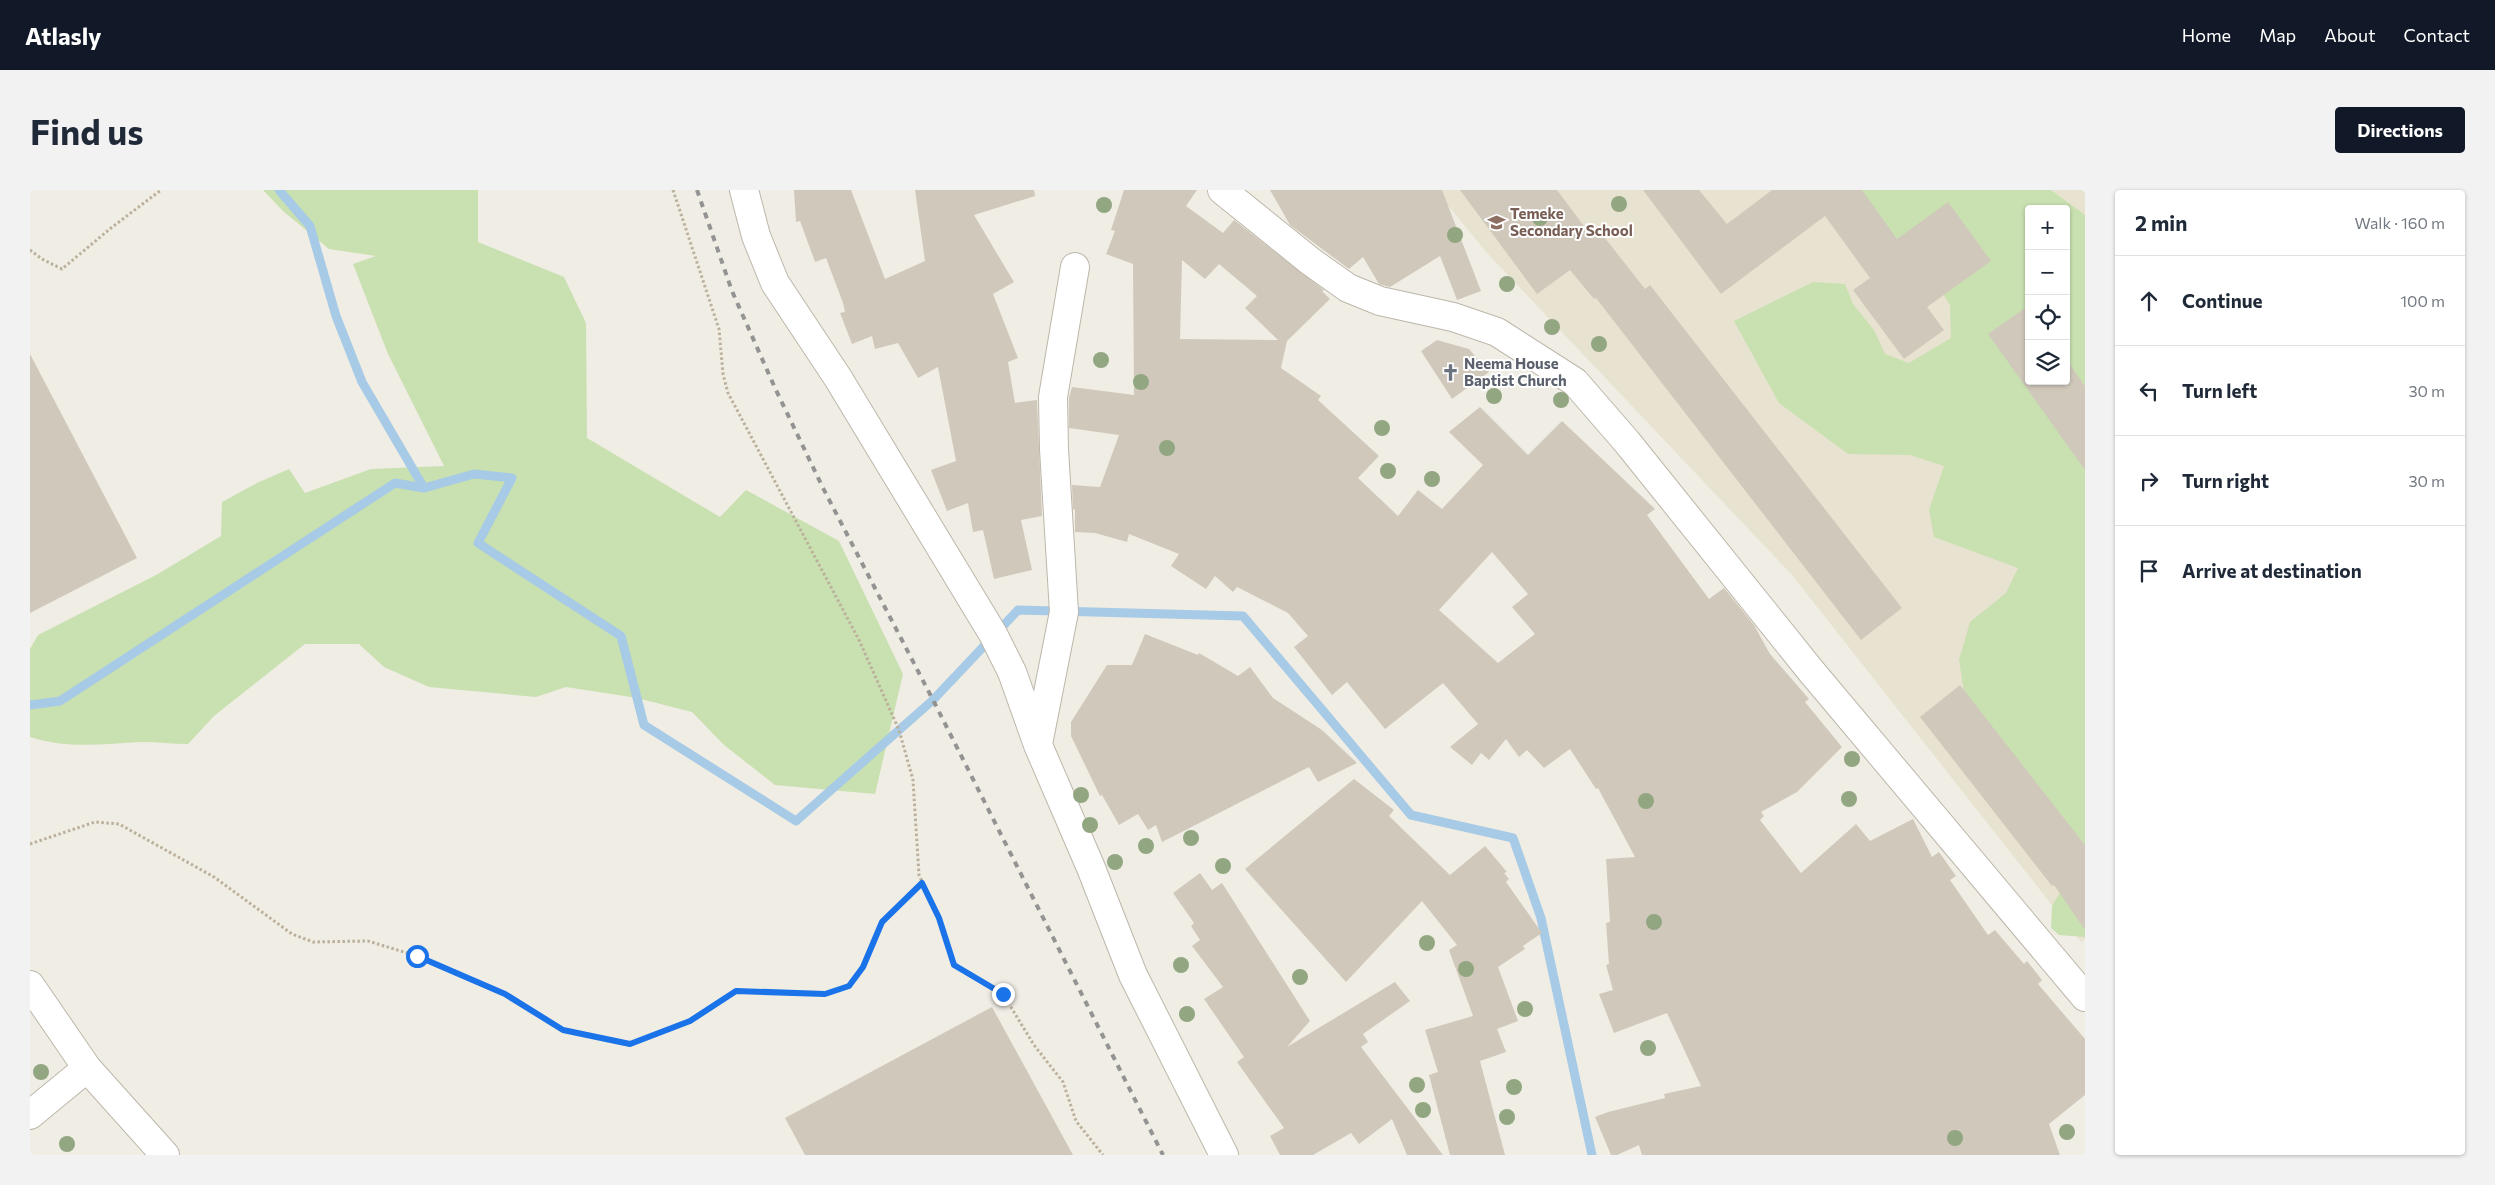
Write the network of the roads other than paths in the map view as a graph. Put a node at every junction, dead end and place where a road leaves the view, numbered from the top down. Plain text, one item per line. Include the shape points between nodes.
1 (744, 190) edge
2 (1222, 190) edge
3 (1075, 267) dead end
4 (1038, 745) junction
5 (30, 985) edge
6 (2085, 997) edge
7 (87, 1068) junction
8 (30, 1116) edge
9 (165, 1155) edge
10 (1224, 1155) edge

1 - 4 street via 756,236 775,282 984,616 1012,672
2 - 6 street via 1348,288 1380,301 1453,317 1497,332 1575,382 1628,442 1811,671
3 - 4 street via 1053,397 1064,612
4 - 10 street via 1133,975
5 - 7 street
7 - 8 street
7 - 9 street

